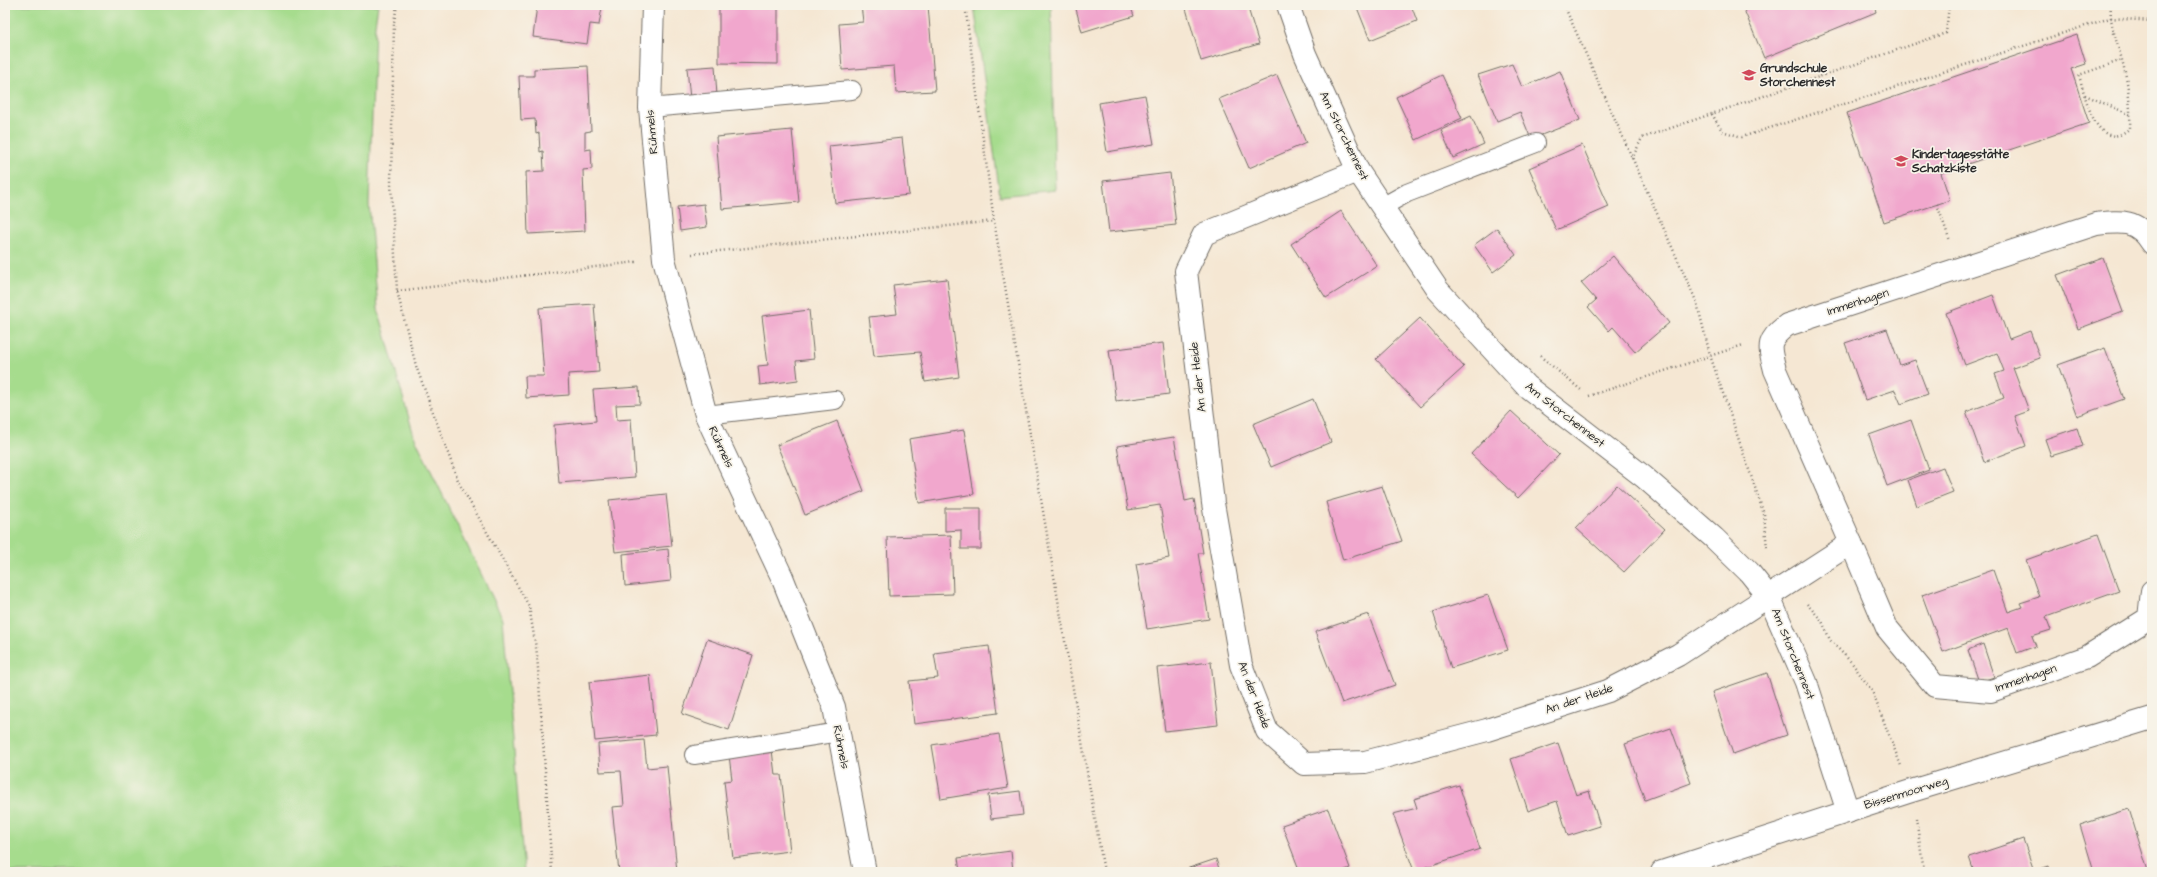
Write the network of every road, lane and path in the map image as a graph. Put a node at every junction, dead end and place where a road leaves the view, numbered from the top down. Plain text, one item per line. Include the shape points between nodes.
1 (397, 5) edge
2 (653, 5) edge
3 (965, 5) edge
4 (1288, 5) edge
5 (1564, 5) edge
6 (1949, 5) edge
7 (2111, 5) edge
8 (2110, 18) junction
9 (2152, 20) edge
10 (2122, 60) junction
11 (852, 90) dead end
12 (2085, 95) junction
13 (650, 108) junction
14 (1712, 114) junction
15 (2131, 115) junction
16 (1536, 144) dead end
17 (1632, 159) junction
18 (1358, 171) junction
19 (1937, 204) dead end
20 (1382, 207) junction
21 (994, 221) junction
22 (2152, 243) edge
23 (664, 259) junction
24 (1960, 269) junction
25 (397, 291) junction
26 (1535, 352) dead end
27 (1710, 355) junction
28 (1589, 396) junction
29 (835, 400) dead end
30 (1595, 401) dead end
31 (706, 415) junction
32 (1851, 543) junction
33 (1761, 545) dead end
34 (1778, 591) junction
35 (2152, 591) edge
36 (2152, 718) edge
37 (839, 732) junction
38 (694, 755) dead end
39 (1908, 792) junction
40 (1848, 812) junction
41 (552, 872) edge
42 (865, 872) edge
43 (1104, 872) edge
44 (1662, 872) edge
45 (1924, 872) edge

1 - 25 path via 394,22 391,184
2 - 13 street, Rühmels
3 - 21 path
4 - 18 street, Am Storchennest via 1305,54
5 - 17 path
6 - 14 path via 1946,33
7 - 8 path
8 - 9 path
8 - 10 path
8 - 14 path via 1742,137 1722,131
10 - 12 path via 2079,75
10 - 15 path
11 - 13 lane
12 - 15 path
12 - 15 path via 2100,130 2113,135 2124,133 2130,128
13 - 23 street, Rühmels
14 - 17 path via 1642,138
16 - 20 lane via 1407,193
17 - 27 path via 1697,303
18 - 20 street, Am Storchennest
18 - 34 street, An der Heide via 1204,234 1186,271 1213,503 1240,657 1267,731 1304,764 1365,762 1487,730 1608,691 1678,655
19 - 24 path
20 - 34 street, Am Storchennest via 1438,290 1526,386 1644,478 1709,533 1749,572
21 - 23 path
21 - 43 path
22 - 24 street, Immenhagen via 2145,232 2123,221 2096,224
23 - 25 path
23 - 31 street, Rühmels
24 - 32 street, Immenhagen via 1787,325 1774,335 1769,349 1775,370
25 - 41 path via 416,366 459,483 529,606 536,654
26 - 28 path
27 - 28 path
27 - 33 path via 1764,514 1767,551
28 - 30 path
29 - 31 lane
31 - 37 street, Rühmels via 782,577 834,707
32 - 34 street
32 - 35 street, Immenhagen via 1887,628 1935,686 1991,691 2087,657 2149,618
34 - 39 path via 1822,621 1830,640 1852,663 1872,691 1898,755
34 - 40 street, Am Storchennest
36 - 39 street, Bissenmoorweg
37 - 38 lane
37 - 42 street, Rühmels
39 - 40 street, Bissenmoorweg
39 - 45 path via 1917,821
40 - 44 street, Bissenmoorweg

